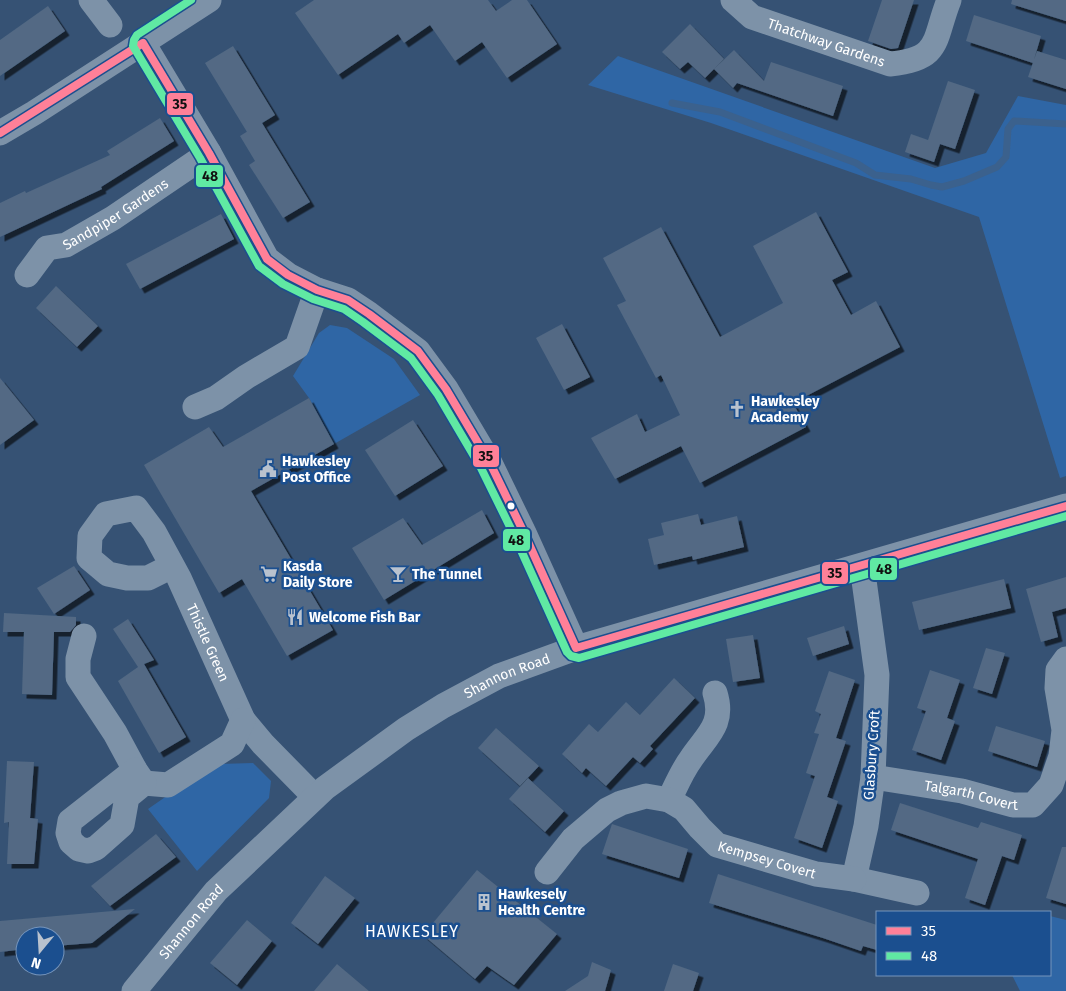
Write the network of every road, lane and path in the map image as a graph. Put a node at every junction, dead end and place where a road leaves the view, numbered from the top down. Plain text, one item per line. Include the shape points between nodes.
1 (91, 0) edge
2 (209, 0) edge
3 (733, 0) edge
4 (949, 0) edge
5 (110, 26) dead end
6 (143, 43) junction
7 (0, 133) edge
8 (209, 153) junction
9 (27, 275) dead end
10 (317, 290) junction
11 (195, 407) dead end
12 (1066, 506) edge
13 (172, 566) dead end
14 (862, 566) junction
15 (84, 636) dead end
16 (576, 648) junction
17 (1066, 659) edge
18 (716, 693) dead end
19 (243, 720) junction
20 (873, 777) junction
21 (314, 796) junction
22 (669, 800) junction
23 (547, 872) dead end
24 (854, 879) junction
25 (917, 893) dead end
26 (134, 991) edge

1 - 5 street
2 - 6 street
3 - 4 street, Thatchway Gardens via 752,18 890,64 906,62 929,52
6 - 7 street
6 - 8 street
8 - 9 street, Sandpiper Gardens via 113,218 66,245 47,248
8 - 10 street via 267,259 288,275
10 - 11 street via 297,347 216,398
10 - 16 street via 348,300 418,351 446,389 490,463
12 - 14 street, Shannon Road
13 - 19 street, Thistle Green
14 - 16 street, Shannon Road
14 - 20 street, Glasbury Croft via 877,676
15 - 19 street via 78,659 78,677 140,777 168,785 232,744
16 - 21 street, Shannon Road via 499,676 443,706
17 - 20 street, Talgarth Covert via 1058,670 1057,688 1064,730 1061,756 1051,784 1033,805 1012,805 962,791
18 - 22 street via 719,704 714,730 690,759
19 - 21 street, Thistle Green
20 - 24 street, Glasbury Croft
21 - 26 street, Shannon Road via 216,891
22 - 23 street, Kempsey Covert via 646,796 621,802 607,810 573,839
22 - 24 street, Kempsey Covert via 684,808 717,845 816,874
24 - 25 street

